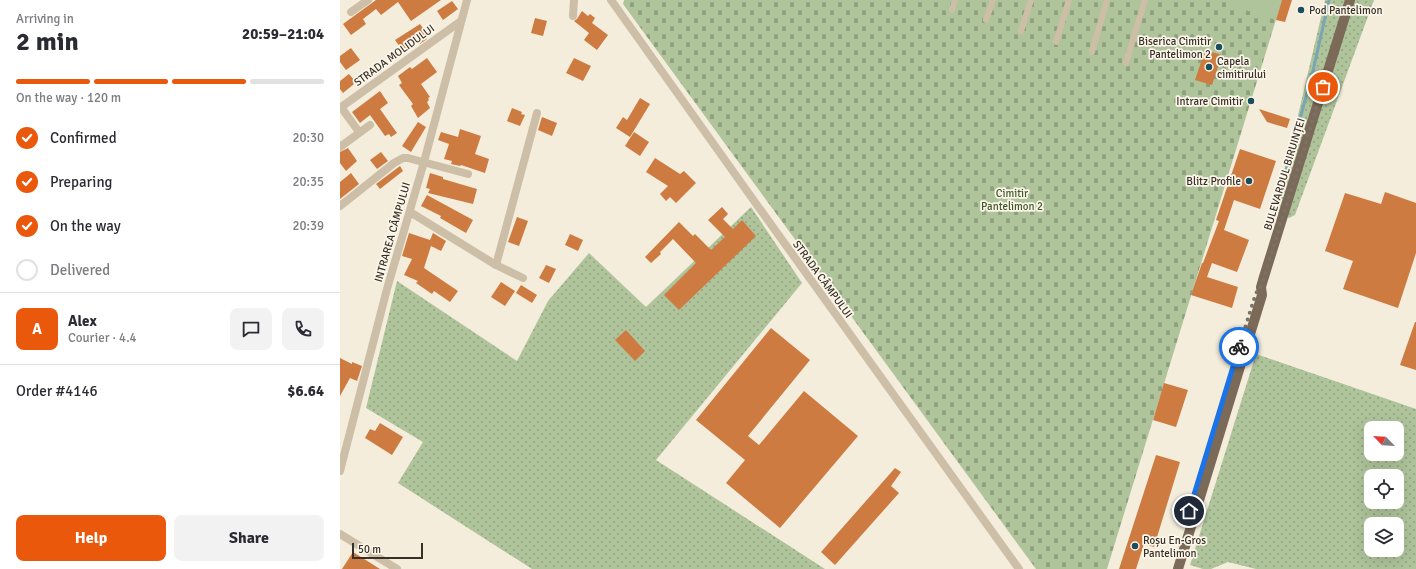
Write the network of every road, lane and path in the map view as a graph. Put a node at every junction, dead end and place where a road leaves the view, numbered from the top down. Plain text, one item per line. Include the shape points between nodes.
1 (368, 0) edge
2 (467, 0) edge
3 (574, 0) edge
4 (611, 0) edge
5 (955, 0) edge
6 (993, 0) edge
7 (1031, 0) edge
8 (1069, 0) edge
9 (1107, 0) edge
10 (1145, 0) edge
11 (1350, 0) edge
12 (952, 10) dead end
13 (350, 12) dead end
14 (573, 16) dead end
15 (986, 20) dead end
16 (461, 21) junction
17 (1021, 31) dead end
18 (1056, 42) dead end
19 (1092, 52) dead end
20 (1126, 63) dead end
21 (340, 107) edge
22 (537, 113) dead end
23 (370, 125) dead end
24 (359, 132) junction
25 (340, 147) edge
26 (424, 162) junction
27 (468, 174) dead end
28 (340, 206) edge
29 (410, 212) junction
30 (496, 265) junction
31 (523, 278) dead end
32 (1261, 287) junction
33 (340, 471) edge
34 (340, 534) edge
35 (397, 569) edge
36 (1019, 569) edge
37 (1171, 569) edge
38 (1178, 569) edge

1 - 13 street
2 - 16 street, INTRAREA CÂMPULUI
3 - 14 street
4 - 36 street, STRADA CÂMPULUI
5 - 12 street
6 - 15 street
7 - 17 street
8 - 18 street
9 - 19 street
10 - 20 street
11 - 32 main road, BULEVARDUL BIRUINȚEI
16 - 21 street, STRADA MOLIDULUI
16 - 26 street, INTRAREA CÂMPULUI
21 - 24 street
22 - 30 street
23 - 24 street
24 - 25 street
26 - 27 street
26 - 28 street via 408,158 399,160
26 - 29 street, INTRAREA CÂMPULUI
29 - 30 street
29 - 33 street, INTRAREA CÂMPULUI via 387,289
30 - 31 street
32 - 37 main road, BULEVARDUL BIRUINȚEI via 1256,293
32 - 38 main road, BULEVARDUL BIRUINȚEI via 1262,295
34 - 35 street

